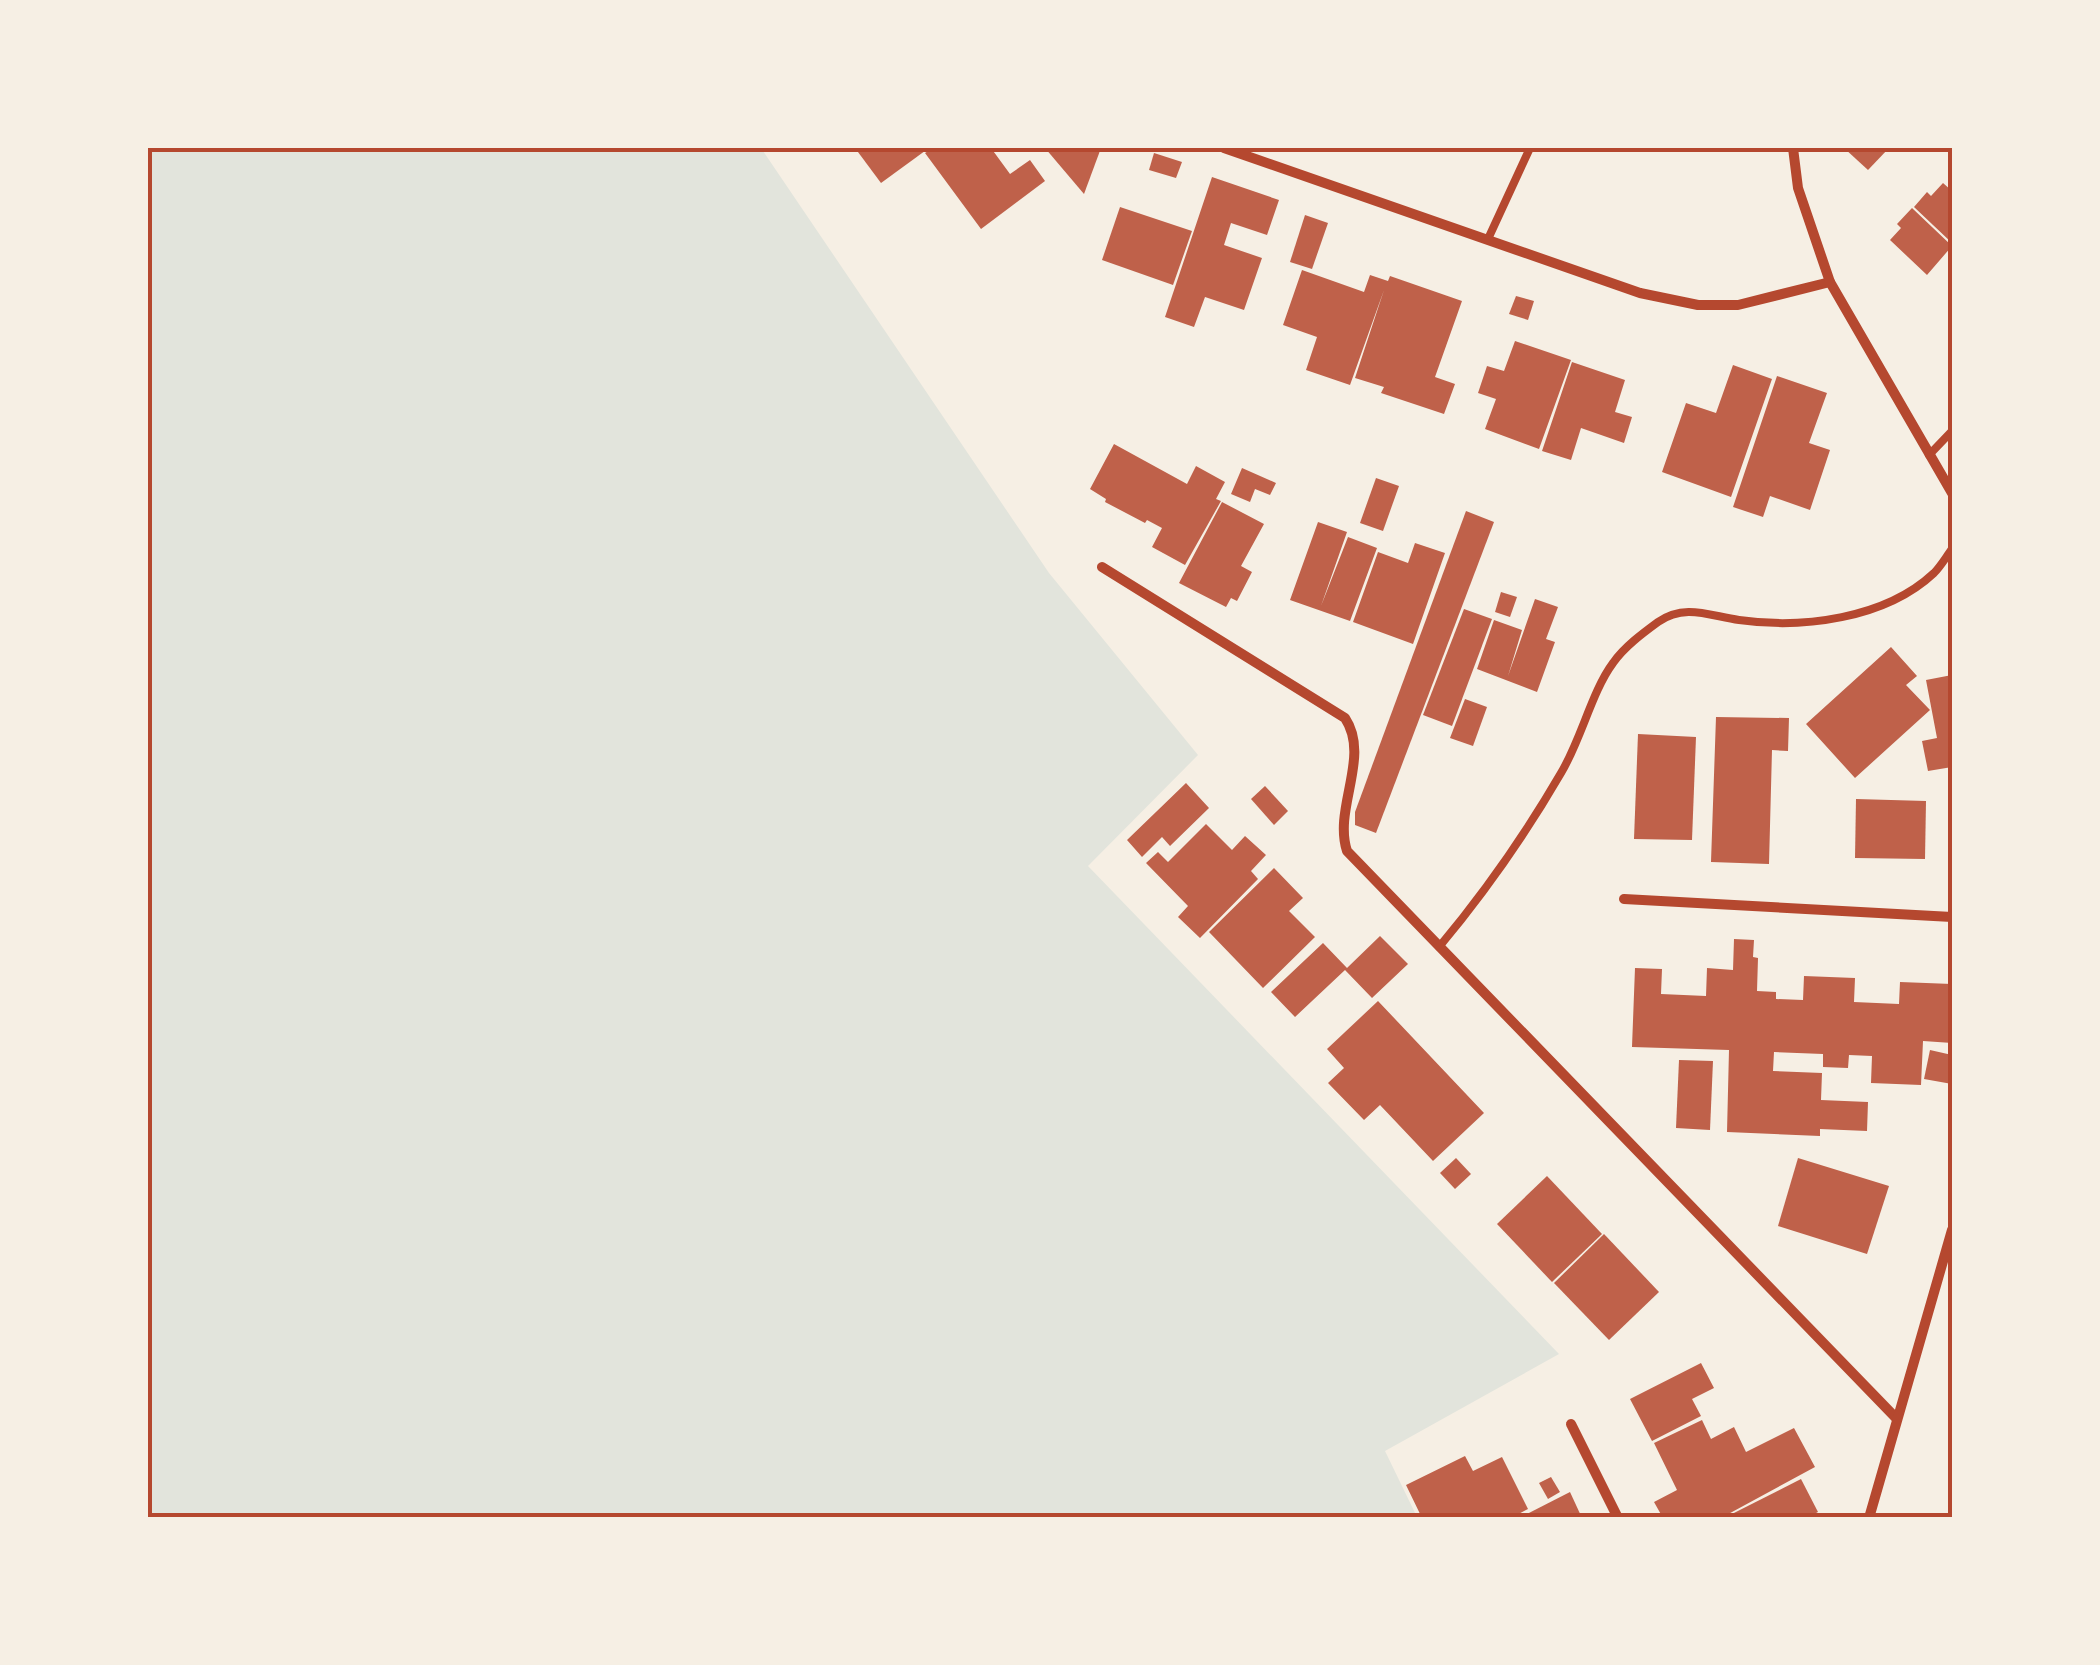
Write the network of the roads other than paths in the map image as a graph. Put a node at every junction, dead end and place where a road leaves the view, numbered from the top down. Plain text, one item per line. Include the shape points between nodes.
1 (1224, 148) edge
2 (1530, 148) edge
3 (1793, 148) edge
4 (1488, 239) junction
5 (1830, 282) junction
6 (1952, 431) edge
7 (1928, 455) junction
8 (1952, 493) edge
9 (1952, 549) edge
10 (1102, 567) dead end
11 (1624, 899) dead end
12 (1952, 917) edge
13 (1438, 947) junction
14 (1952, 1230) edge
15 (1896, 1418) junction
16 (1571, 1424) dead end
17 (1618, 1518) edge
18 (1869, 1518) edge

1 - 4 street
2 - 4 lane
3 - 5 street via 1798,188
4 - 5 street via 1640,293 1698,304 1738,305
5 - 7 street
6 - 7 lane
7 - 8 street
9 - 13 lane via 1910,590 1848,616 1772,623 1688,610 1660,621 1610,666 1548,796 1506,863
10 - 13 street via 1345,718 1355,743 1343,827 1347,851
11 - 12 street
13 - 15 street
14 - 15 street
15 - 18 street
16 - 17 street

